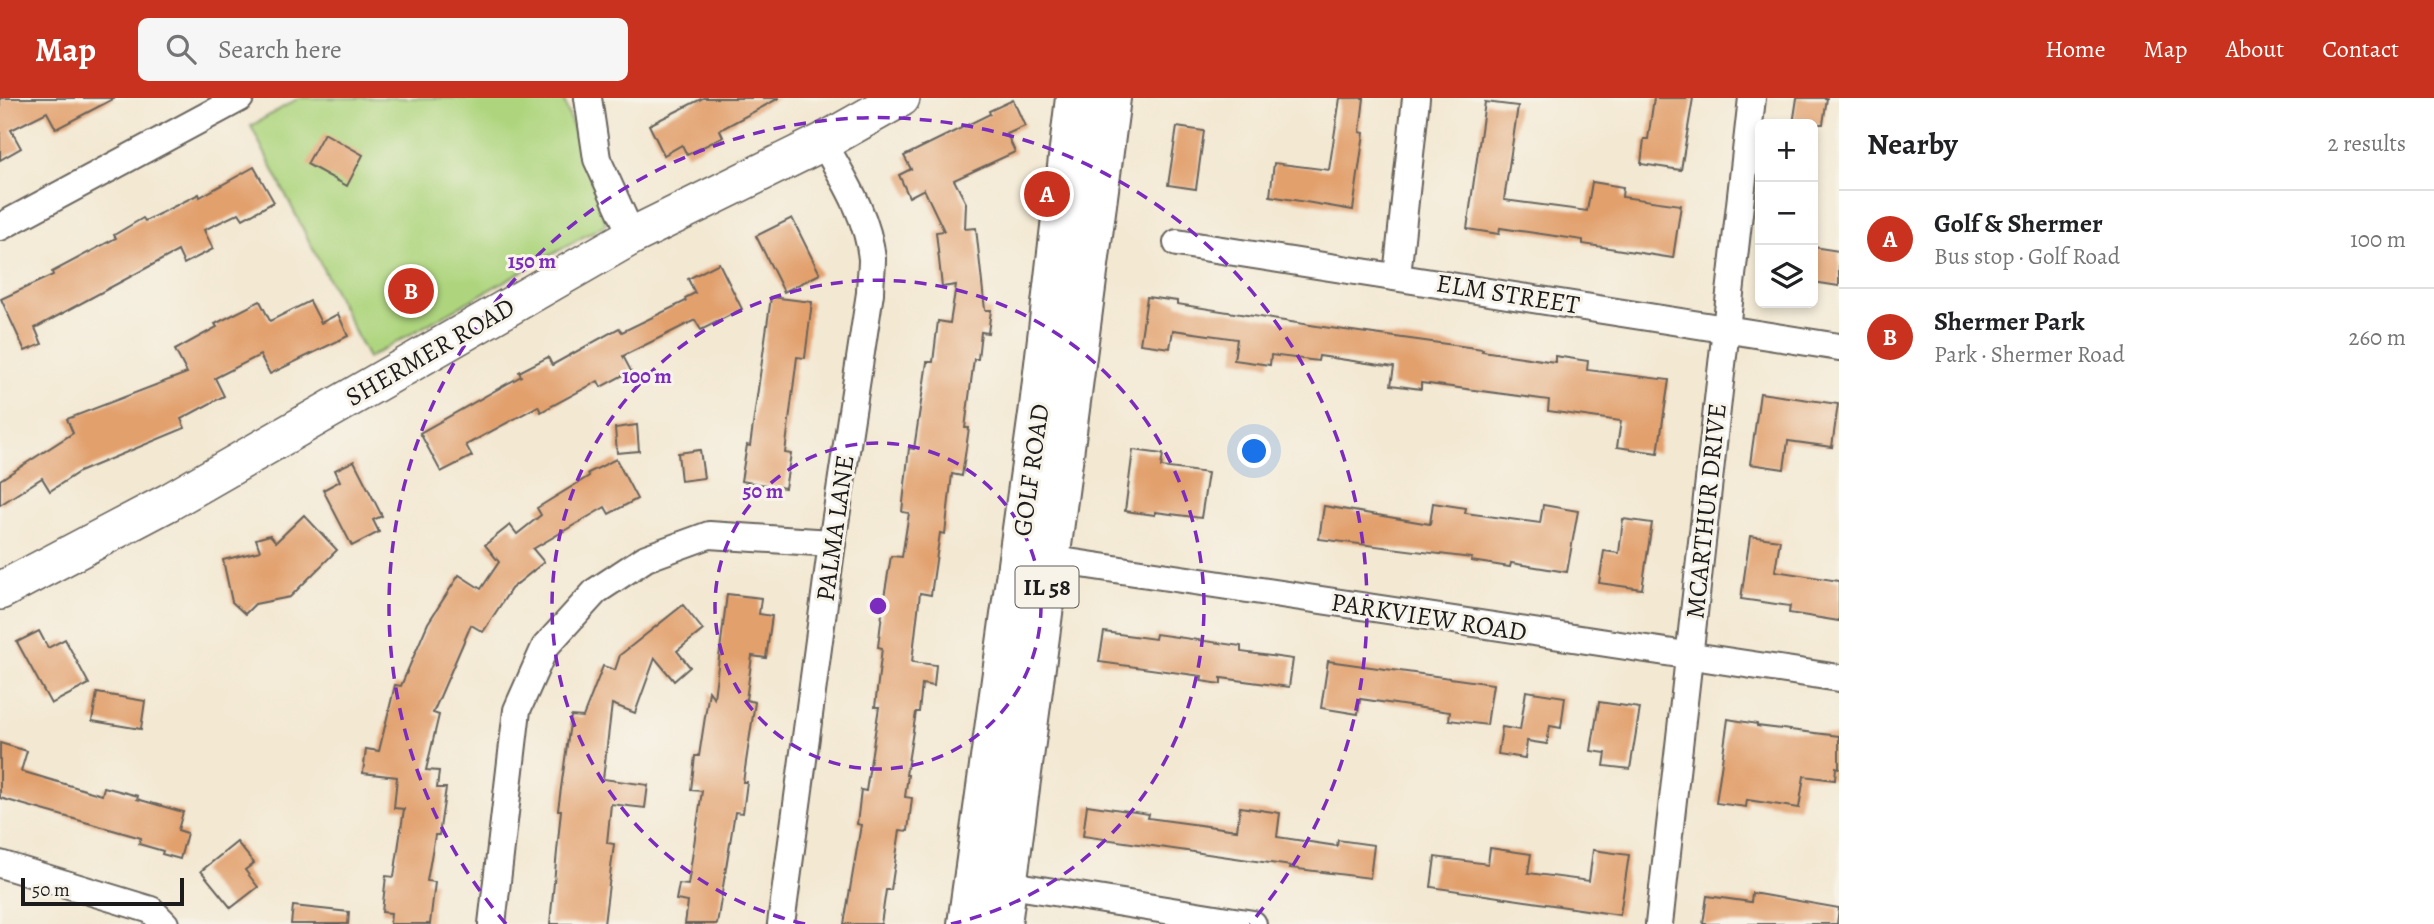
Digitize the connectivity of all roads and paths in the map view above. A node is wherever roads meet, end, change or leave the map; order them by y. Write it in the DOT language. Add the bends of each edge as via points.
graph roads {
  1 [pos="240,98"];
  2 [pos="588,98"];
  3 [pos="901,98"];
  4 [pos="1075,98"];
  5 [pos="1111,98"];
  6 [pos="1416,98"];
  7 [pos="1752,98"];
  8 [pos="822,142"];
  9 [pos="0,227"];
  10 [pos="632,236"];
  11 [pos="1177,243"];
  12 [pos="1397,276"];
  13 [pos="1726,330"];
  14 [pos="1839,347"];
  15 [pos="832,543"];
  16 [pos="1035,557"];
  17 [pos="0,591"];
  18 [pos="1690,656"];
  19 [pos="1839,678"];
  20 [pos="0,864"];
  21 [pos="990,882"];
  22 [pos="165,924"];
  23 [pos="492,924"];
  24 [pos="781,924"];
  25 [pos="967,924"];
  26 [pos="1002,924"];
  27 [pos="1253,924"];
  28 [pos="1659,924"];
  1 -- 9 [label="street"];
  2 -- 10 [label="street" via="597,159"];
  3 -- 8 [label="main road, SHERMER ROAD"];
  4 -- 16 [label="main road, GOLF ROAD / IL 58" via="1057,261"];
  5 -- 16 [label="main road, GOLF ROAD / IL 58"];
  6 -- 12 [label="street"];
  7 -- 13 [label="street, MCARTHUR DRIVE"];
  8 -- 10 [label="main road, SHERMER ROAD"];
  8 -- 15 [label="street, PALMA LANE" via="866,228 872,260"];
  10 -- 17 [label="main road, SHERMER ROAD" via="180,495"];
  11 -- 12 [label="street, ELM STREET"];
  12 -- 13 [label="street, ELM STREET"];
  13 -- 14 [label="street, ELM STREET"];
  13 -- 18 [label="street, MCARTHUR DRIVE"];
  15 -- 23 [label="street" via="709,535 646,558 596,591 545,648 517,710"];
  15 -- 24 [label="street, PALMA LANE"];
  16 -- 18 [label="street, PARKVIEW ROAD"];
  16 -- 21 [label="main road, GOLF ROAD / IL 58"];
  18 -- 19 [label="street, PARKVIEW ROAD"];
  18 -- 28 [label="street, MCARTHUR DRIVE"];
  20 -- 22 [label="street" via="151,910"];
  21 -- 25 [label="main road, GOLF ROAD / IL 58"];
  21 -- 26 [label="main road, GOLF ROAD / IL 58"];
  21 -- 27 [label="street"];
}
